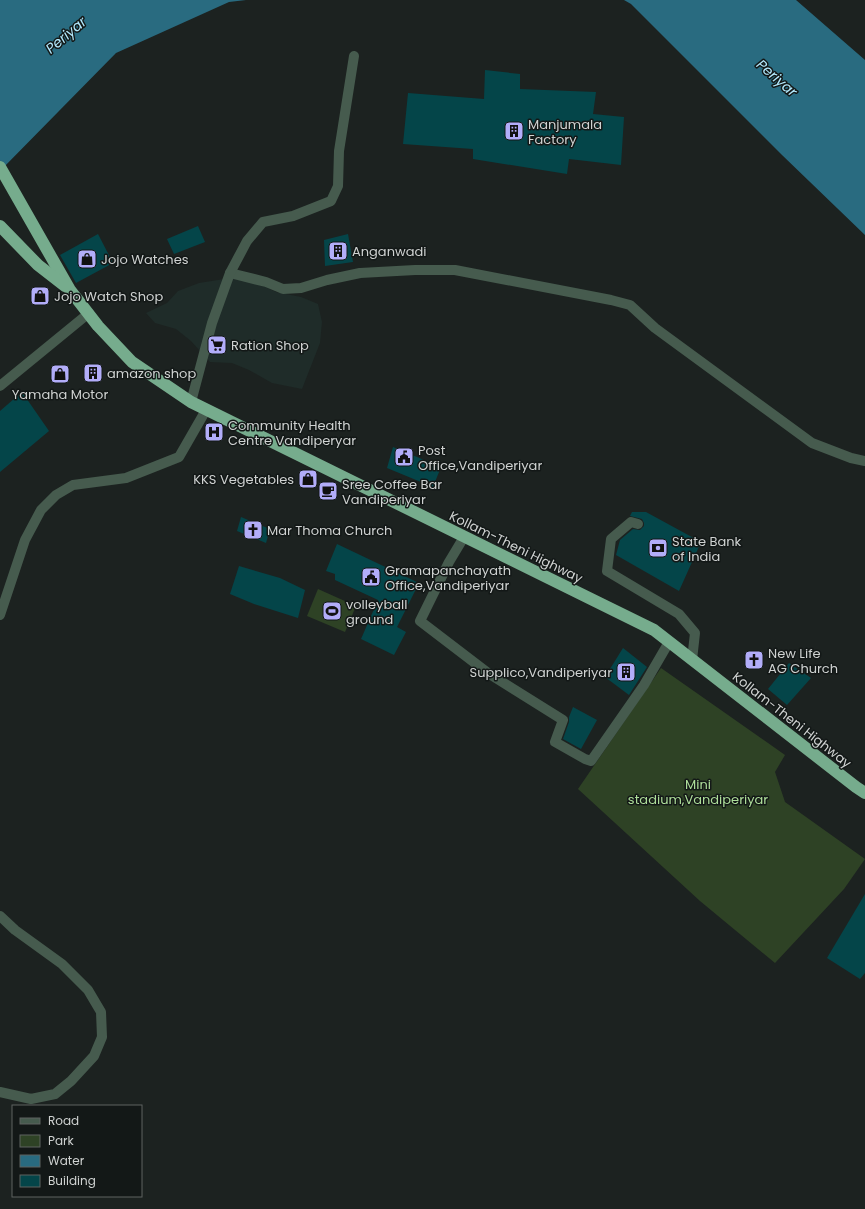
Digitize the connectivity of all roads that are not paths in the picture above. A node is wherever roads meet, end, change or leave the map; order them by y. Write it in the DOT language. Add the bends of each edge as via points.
graph roads {
  1 [pos="354,56"];
  2 [pos="0,167"];
  3 [pos="1,227"];
  4 [pos="230,273"];
  5 [pos="70,290"];
  6 [pos="89,313"];
  7 [pos="0,386"];
  8 [pos="191,402"];
  9 [pos="206,410"];
  10 [pos="865,461"];
  11 [pos="638,524"];
  12 [pos="464,536"];
  13 [pos="0,616"];
  14 [pos="669,642"];
  15 [pos="692,660"];
  16 [pos="865,792"];
  17 [pos="0,916"];
  18 [pos="0,1092"];
  1 -- 4 [label="street" via="340,151 338,186 331,201 293,216 263,222 247,241"];
  2 -- 5 [label="highway"];
  3 -- 5 [label="highway" via="38,264"];
  4 -- 8 [label="street" via="212,323"];
  4 -- 10 [label="street" via="283,289 301,288 360,273 455,270 630,305 654,328 812,443"];
  5 -- 6 [label="highway, Kollam-Theni Highway"];
  6 -- 7 [label="street"];
  6 -- 8 [label="highway, Kollam-Theni Highway" via="132,362"];
  8 -- 9 [label="highway, Kollam-Theni Highway"];
  9 -- 12 [label="highway, Kollam-Theni Highway" via="377,497"];
  9 -- 13 [label="street" via="178,456 126,478 73,485 56,495 41,510 25,540"];
  11 -- 15 [label="street" via="631,522 611,539 606,571 679,614 695,633"];
  12 -- 14 [label="highway, Kollam-Theni Highway" via="654,630"];
  12 -- 14 [label="street" via="420,621 488,673 563,720 554,742 585,759 591,761 644,685"];
  14 -- 15 [label="highway, Kollam-Theni Highway"];
  15 -- 16 [label="highway, Kollam-Theni Highway" via="856,788"];
  17 -- 18 [label="street" via="62,964 88,990 101,1012 102,1036 94,1056 55,1094 32,1099"];
}
